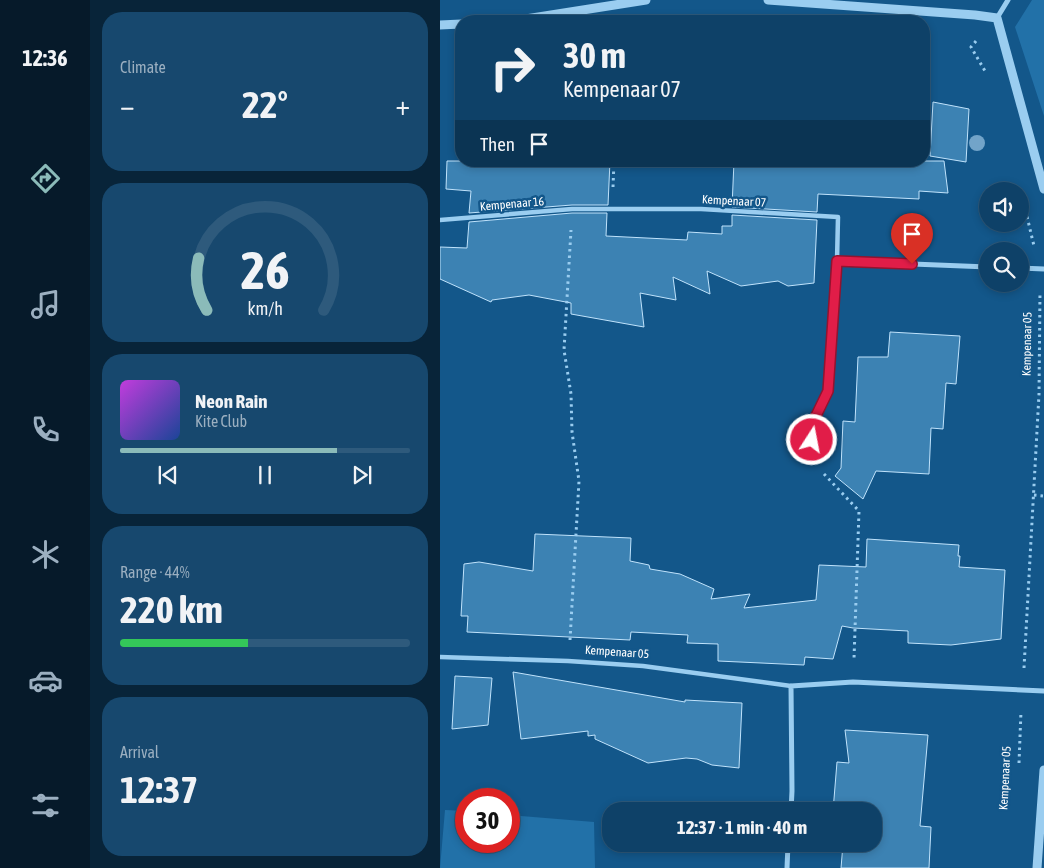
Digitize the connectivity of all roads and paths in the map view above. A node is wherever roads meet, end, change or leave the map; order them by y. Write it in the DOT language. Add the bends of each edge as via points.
graph roads {
  1 [pos="646,0"];
  2 [pos="768,0"];
  3 [pos="1008,0"];
  4 [pos="551,15"];
  5 [pos="997,18"];
  6 [pos="455,24"];
  7 [pos="440,25"];
  8 [pos="988,77"];
  9 [pos="1042,171"];
  10 [pos="1044,189"];
  11 [pos="572,209"];
  12 [pos="586,210"];
  13 [pos="440,220"];
  14 [pos="1029,222"];
  15 [pos="837,261"];
  16 [pos="979,267"];
  17 [pos="1029,268"];
  18 [pos="1042,269"];
  19 [pos="810,459"];
  20 [pos="1034,495"];
  21 [pos="1044,496"];
  22 [pos="440,657"];
  23 [pos="568,661"];
  24 [pos="853,682"];
  25 [pos="791,686"];
  26 [pos="1022,690"];
  27 [pos="1044,691"];
  28 [pos="1018,769"];
  29 [pos="1044,770"];
  30 [pos="791,802"];
  31 [pos="788,852"];
  32 [pos="787,868"];
  33 [pos="1037,868"];
  1 -- 4 [label="street"];
  2 -- 5 [label="street"];
  3 -- 5 [label="street"];
  5 -- 8 [label="path" via="971,47"];
  5 -- 9 [label="street"];
  6 -- 7 [label="street"];
  9 -- 10 [label="street"];
  11 -- 12 [label="street, Kempenaar 16"];
  11 -- 13 [label="street, Kempenaar 16"];
  11 -- 23 [label="path" via="564,350 579,482"];
  12 -- 15 [label="street, Kempenaar 07" via="702,209 838,217"];
  14 -- 18 [label="path, Kempenaar 05"];
  15 -- 16 [label="street"];
  15 -- 19 [label="street, Kempenaar 07" via="828,391 814,420"];
  17 -- 18 [label="street"];
  18 -- 20 [label="path, Kempenaar 05"];
  19 -- 24 [label="path" via="859,511"];
  20 -- 21 [label="path"];
  20 -- 26 [label="path, Kempenaar 05"];
  22 -- 23 [label="street, Kempenaar 05"];
  23 -- 25 [label="street, Kempenaar 05" via="643,666"];
  24 -- 25 [label="street, Kempenaar 05"];
  24 -- 26 [label="street, Kempenaar 05"];
  25 -- 30 [label="street"];
  26 -- 27 [label="street, Kempenaar 05"];
  26 -- 28 [label="path, Kempenaar 05"];
  29 -- 33 [label="street"];
  31 -- 32 [label="street"];
}
